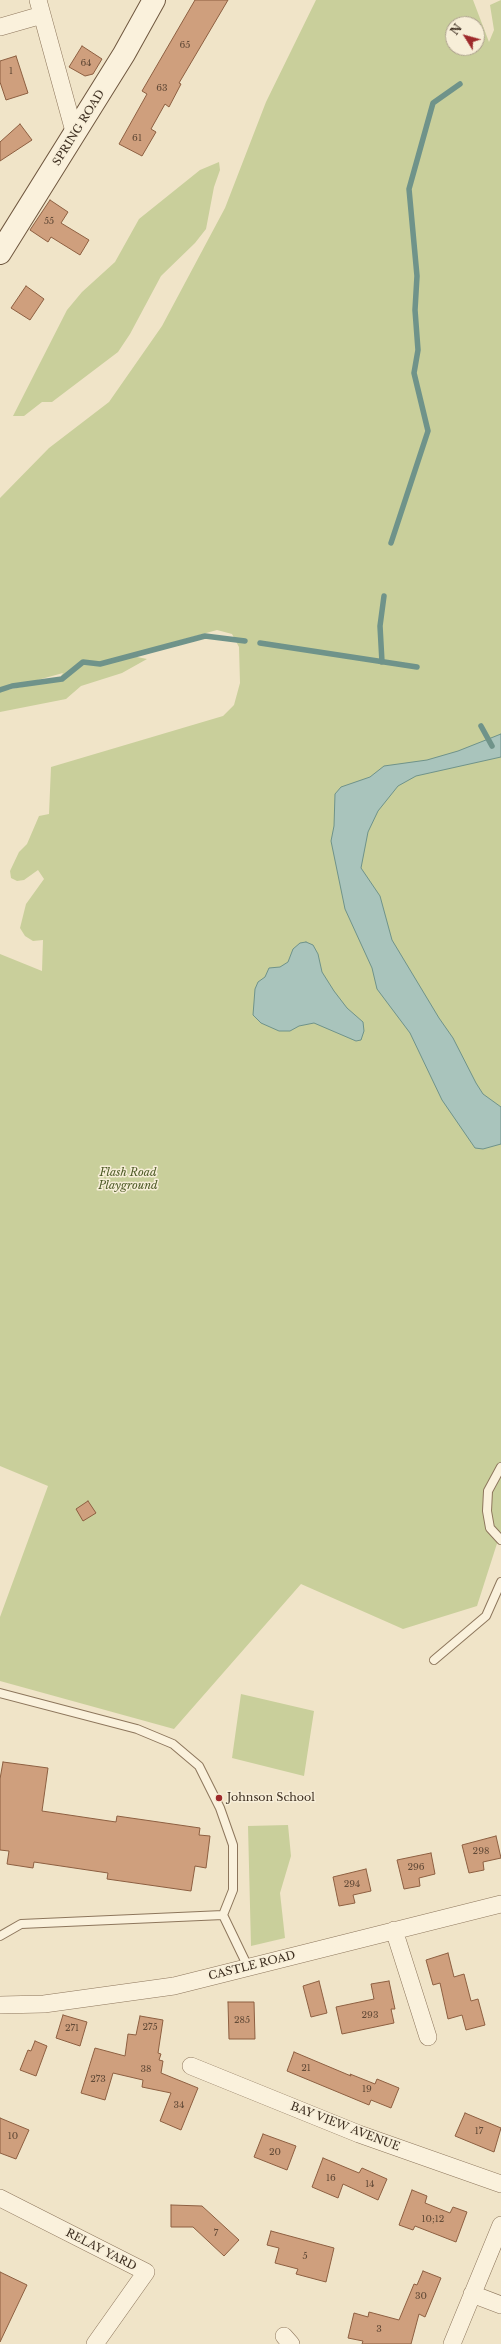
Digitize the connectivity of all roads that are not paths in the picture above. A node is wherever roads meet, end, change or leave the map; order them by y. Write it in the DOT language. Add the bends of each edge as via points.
graph roads {
  1 [pos="154,0"];
  2 [pos="40,7"];
  3 [pos="0,27"];
  4 [pos="75,135"];
  5 [pos="0,253"];
  6 [pos="501,1467"];
  7 [pos="501,1540"];
  8 [pos="501,1582"];
  9 [pos="434,1660"];
  10 [pos="0,1693"];
  11 [pos="501,1904"];
  12 [pos="223,1916"];
  13 [pos="394,1930"];
  14 [pos="0,1936"];
  15 [pos="248,1967"];
  16 [pos="0,2005"];
  17 [pos="428,2038"];
  18 [pos="191,2066"];
  19 [pos="501,2184"];
  20 [pos="0,2198"];
  21 [pos="501,2225"];
  22 [pos="472,2294"];
  23 [pos="501,2305"];
  24 [pos="95,2344"];
  25 [pos="452,2344"];
  1 -- 4 [label="main road, SPRING ROAD"];
  2 -- 3 [label="street"];
  2 -- 4 [label="street"];
  4 -- 5 [label="main road, SPRING ROAD"];
  6 -- 7 [label="lane" via="488,1491 487,1511 490,1528"];
  8 -- 9 [label="lane" via="486,1616"];
  10 -- 12 [label="lane" via="137,1730 173,1744 200,1766 220,1808 233,1845 233,1890"];
  11 -- 13 [label="street, CASTLE ROAD"];
  12 -- 14 [label="lane" via="20,1924"];
  12 -- 15 [label="lane"];
  13 -- 15 [label="street, CASTLE ROAD"];
  13 -- 17 [label="street"];
  15 -- 16 [label="street, CASTLE ROAD" via="174,1986 44,2004"];
  18 -- 19 [label="street, BAY VIEW AVENUE" via="359,2134"];
  20 -- 24 [label="street, RELAY YARD" via="146,2272"];
  21 -- 22 [label="street"];
  22 -- 23 [label="street"];
  22 -- 25 [label="street"];
}
